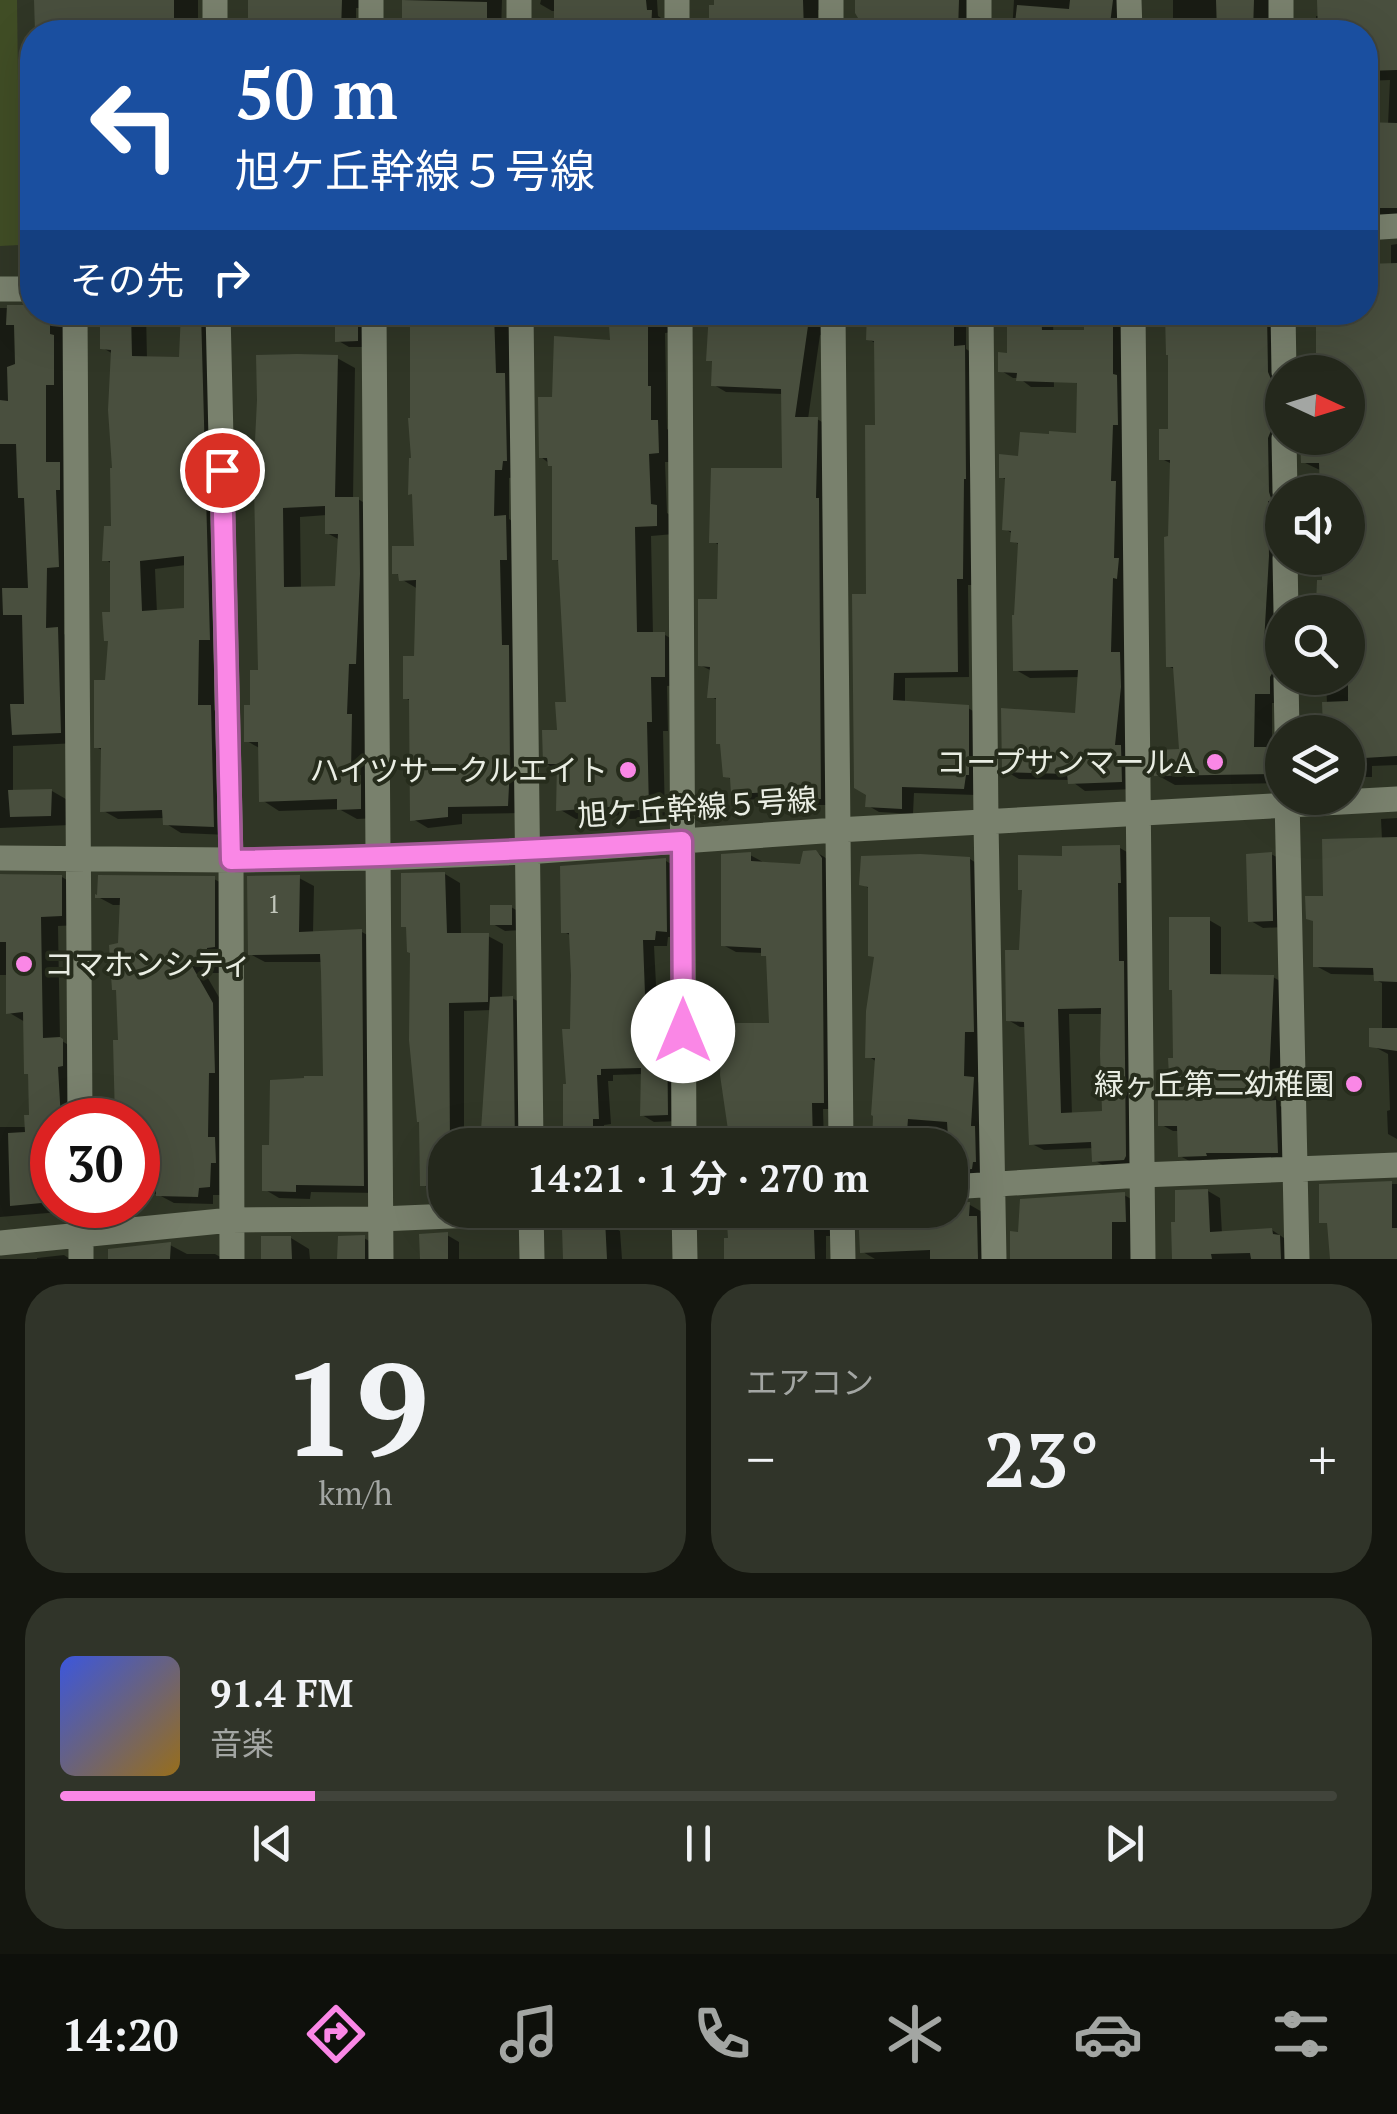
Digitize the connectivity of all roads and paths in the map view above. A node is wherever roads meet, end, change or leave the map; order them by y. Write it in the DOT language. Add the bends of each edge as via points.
graph roads {
  1 [pos="74,325"];
  2 [pos="218,325"];
  3 [pos="374,325"];
  4 [pos="521,325"];
  5 [pos="680,325"];
  6 [pos="833,325"];
  7 [pos="981,325"];
  8 [pos="1133,325"];
  9 [pos="1283,325"];
  10 [pos="1284,355"];
  11 [pos="1397,800"];
  12 [pos="1365,801"];
  13 [pos="1265,804"];
  14 [pos="1140,813"];
  15 [pos="1287,815"];
  16 [pos="986,822"];
  17 [pos="837,830"];
  18 [pos="682,841"];
  19 [pos="526,852"];
  20 [pos="0,858"];
  21 [pos="79,858"];
  22 [pos="377,858"];
  23 [pos="231,860"];
  24 [pos="80,1098"];
  25 [pos="530,1128"];
  26 [pos="684,1128"];
  27 [pos="841,1128"];
  28 [pos="1397,1165"];
  29 [pos="1295,1170"];
  30 [pos="1142,1175"];
  31 [pos="993,1183"];
  32 [pos="968,1185"];
  33 [pos="428,1217"];
  34 [pos="231,1220"];
  35 [pos="380,1220"];
  36 [pos="532,1228"];
  37 [pos="685,1228"];
  38 [pos="842,1228"];
  39 [pos="0,1243"];
  40 [pos="81,1246"];
  41 [pos="232,1259"];
  42 [pos="381,1259"];
  43 [pos="532,1259"];
  44 [pos="686,1259"];
  45 [pos="843,1259"];
  46 [pos="994,1259"];
  47 [pos="1143,1259"];
  48 [pos="1297,1259"];
  1 -- 21 [label="street"];
  2 -- 23 [label="street"];
  3 -- 22 [label="street"];
  4 -- 19 [label="street"];
  5 -- 18 [label="street"];
  6 -- 17 [label="street"];
  7 -- 16 [label="street"];
  8 -- 14 [label="street"];
  9 -- 10 [label="street"];
  11 -- 12 [label="street, 旭ケ丘幹線５号線"];
  13 -- 14 [label="street, 旭ケ丘幹線５号線"];
  14 -- 16 [label="street, 旭ケ丘幹線５号線"];
  14 -- 30 [label="street"];
  15 -- 29 [label="street"];
  16 -- 17 [label="street, 旭ケ丘幹線５号線"];
  16 -- 31 [label="street"];
  17 -- 18 [label="street, 旭ケ丘幹線５号線"];
  17 -- 27 [label="street"];
  18 -- 19 [label="street, 旭ケ丘幹線５号線"];
  18 -- 26 [label="street"];
  19 -- 22 [label="street, 旭ケ丘幹線５号線"];
  19 -- 25 [label="street"];
  20 -- 21 [label="street, 旭ケ丘幹線５号線"];
  21 -- 23 [label="street, 旭ケ丘幹線５号線"];
  21 -- 24 [label="street"];
  22 -- 23 [label="street, 旭ケ丘幹線５号線"];
  22 -- 35 [label="street"];
  23 -- 34 [label="street"];
  28 -- 29 [label="street"];
  29 -- 30 [label="street"];
  29 -- 48 [label="street"];
  30 -- 31 [label="street"];
  30 -- 47 [label="street"];
  31 -- 32 [label="street"];
  31 -- 46 [label="street"];
  33 -- 35 [label="street"];
  34 -- 35 [label="street"];
  34 -- 40 [label="street"];
  34 -- 41 [label="street"];
  35 -- 42 [label="street"];
  36 -- 43 [label="street"];
  37 -- 44 [label="street"];
  38 -- 45 [label="street"];
  39 -- 40 [label="street"];
}
